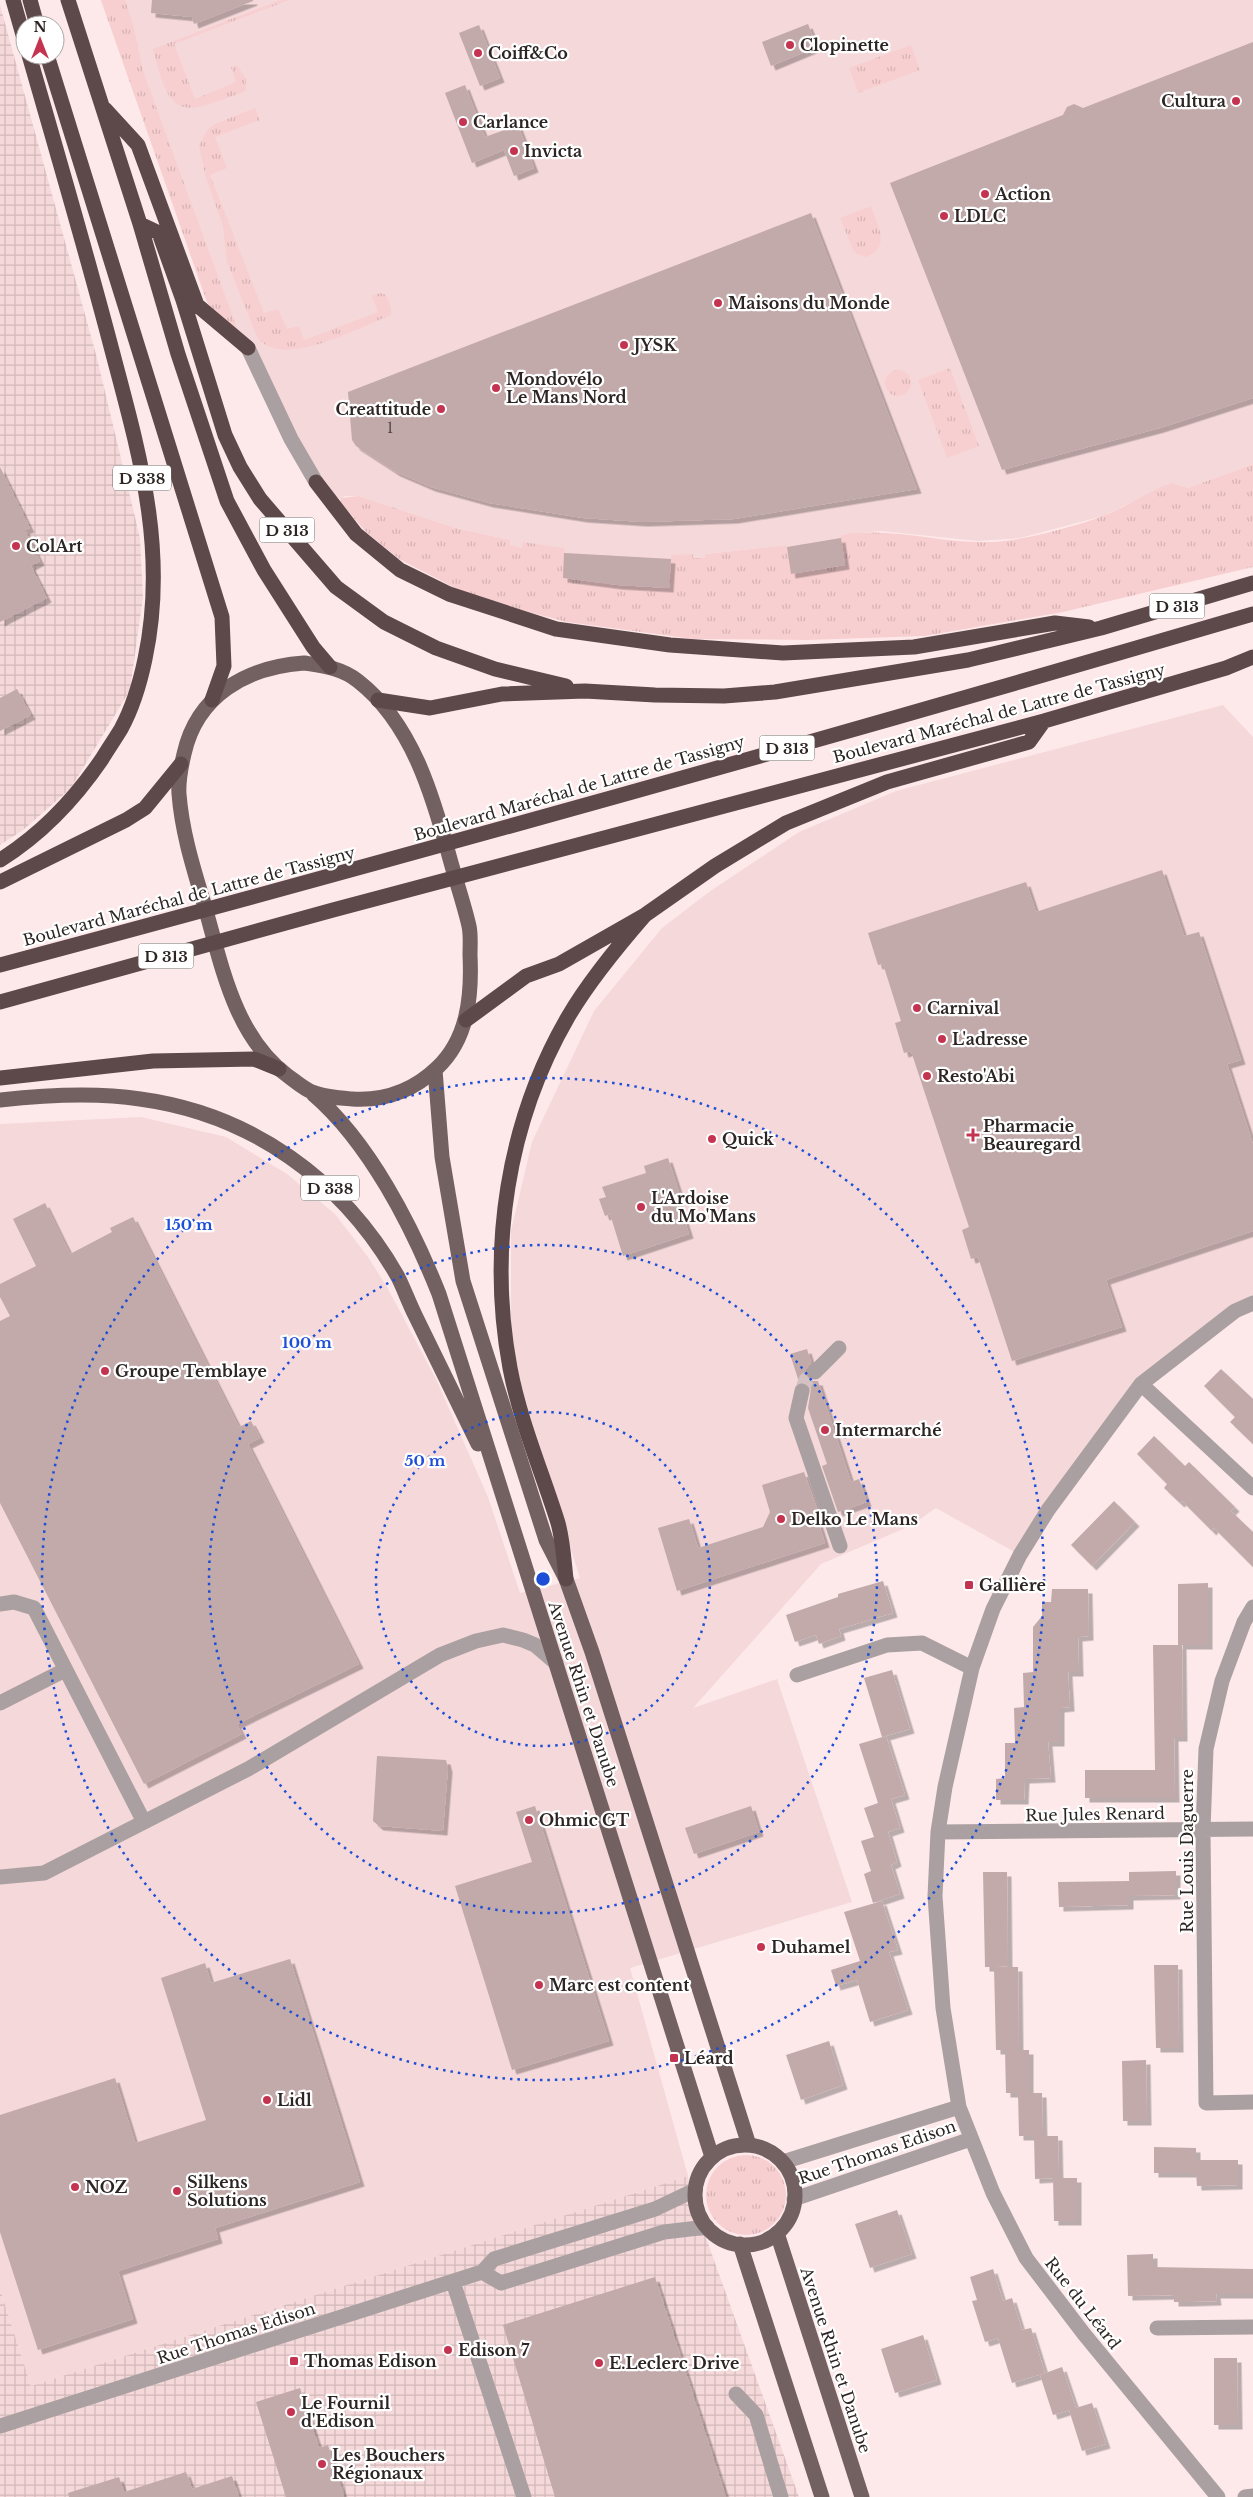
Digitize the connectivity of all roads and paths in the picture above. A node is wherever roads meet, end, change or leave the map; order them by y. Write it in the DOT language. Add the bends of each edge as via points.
graph roads {
  1 [pos="13,0"];
  2 [pos="30,0"];
  3 [pos="68,0"];
  4 [pos="17,15"];
  5 [pos="34,15"];
  6 [pos="32,65"];
  7 [pos="49,65"];
  8 [pos="102,106"];
  9 [pos="140,224"];
  10 [pos="248,348"];
  11 [pos="316,482"];
  12 [pos="1253,583"];
  13 [pos="1253,614"];
  14 [pos="1101,628"];
  15 [pos="1253,657"];
  16 [pos="330,667"];
  17 [pos="585,691"];
  18 [pos="212,700"];
  19 [pos="378,700"];
  20 [pos="1044,721"];
  21 [pos="182,764"];
  22 [pos="0,860"];
  23 [pos="0,882"];
  24 [pos="645,914"];
  25 [pos="0,965"];
  26 [pos="0,1002"];
  27 [pos="466,1020"];
  28 [pos="278,1069"];
  29 [pos="435,1070"];
  30 [pos="0,1078"];
  31 [pos="311,1092"];
  32 [pos="0,1100"];
  33 [pos="1253,1303"];
  34 [pos="840,1348"];
  35 [pos="815,1372"];
  36 [pos="1141,1384"];
  37 [pos="802,1391"];
  38 [pos="1253,1488"];
  39 [pos="502,1496"];
  40 [pos="840,1546"];
  41 [pos="566,1579"];
  42 [pos="0,1604"];
  43 [pos="1253,1607"];
  44 [pos="556,1663"];
  45 [pos="972,1668"];
  46 [pos="65,1670"];
  47 [pos="797,1675"];
  48 [pos="0,1703"];
  49 [pos="144,1822"];
  50 [pos="1253,1829"];
  51 [pos="1203,1830"];
  52 [pos="938,1832"];
  53 [pos="0,1877"];
  54 [pos="1253,2102"];
  55 [pos="959,2107"];
  56 [pos="971,2138"];
  57 [pos="749,2145"];
  58 [pos="712,2157"];
  59 [pos="783,2162"];
  60 [pos="695,2190"];
  61 [pos="794,2199"];
  62 [pos="707,2227"];
  63 [pos="777,2233"];
  64 [pos="740,2244"];
  65 [pos="482,2272"];
  66 [pos="453,2282"];
  67 [pos="1253,2327"];
  68 [pos="1157,2328"];
  69 [pos="736,2394"];
  70 [pos="0,2426"];
  71 [pos="1253,2496"];
  72 [pos="524,2497"];
  73 [pos="781,2497"];
  74 [pos="822,2497"];
  75 [pos="862,2497"];
  76 [pos="1218,2497"];
  77 [pos="1244,2497"];
  1 -- 4 [label="highway"];
  2 -- 5 [label="highway"];
  3 -- 8 [label="highway"];
  6 -- 22 [label="highway, D 338" via="130,420 151,518 155,596 139,685 121,729 68,804 28,842"];
  7 -- 18 [label="highway, D 338" via="222,617 224,666"];
  8 -- 9 [label="highway"];
  8 -- 10 [label="highway, D 313" via="138,145 197,305"];
  9 -- 16 [label="highway" via="178,354 227,501 287,608"];
  9 -- 17 [label="highway, D 313" via="159,233 225,435 240,468 260,499 336,587 384,622 443,651 495,669"];
  10 -- 11 [label="street, D 313" via="286,430"];
  11 -- 14 [label="highway, D 313" via="356,534 400,570 449,594 556,629 670,645 783,653 914,647 1054,623"];
  12 -- 14 [label="highway, D 313"];
  13 -- 25 [label="highway, Boulevard Maréchal de Lattre de Tassigny / D 313" via="999,689 329,877"];
  14 -- 17 [label="highway, D 313" via="968,660 775,692 714,696"];
  15 -- 20 [label="highway, Boulevard Maréchal de Lattre de Tassigny / D 313" via="1226,668"];
  16 -- 18 [label="main road" via="304,663 263,669 243,677"];
  16 -- 19 [label="main road" via="357,680"];
  17 -- 19 [label="highway, D 313" via="502,694 430,708"];
  18 -- 21 [label="main road" via="193,727"];
  19 -- 27 [label="main road" via="395,721 432,795 470,929 471,992"];
  20 -- 24 [label="highway" via="1029,742 887,782 786,823"];
  20 -- 26 [label="highway, Boulevard Maréchal de Lattre de Tassigny / D 313"];
  21 -- 23 [label="highway" via="145,808"];
  21 -- 28 [label="main road" via="178,791 182,819 229,992 248,1031"];
  24 -- 27 [label="highway" via="559,964 526,976"];
  24 -- 41 [label="highway" via="574,1008 546,1059 523,1122 502,1217 501,1287 510,1368 558,1526"];
  27 -- 29 [label="main road" via="458,1040"];
  28 -- 30 [label="highway" via="254,1059 153,1061"];
  28 -- 31 [label="main road"];
  29 -- 31 [label="main road" via="403,1092 378,1098 339,1098"];
  29 -- 41 [label="main road, Avenue Rhin et Danube" via="442,1157 463,1281 546,1540"];
  31 -- 39 [label="main road" via="331,1110 379,1176 418,1243 439,1294"];
  32 -- 39 [label="main road, D 338" via="87,1095 139,1099 187,1109 232,1124 308,1170 349,1208 398,1278"];
  33 -- 36 [label="street, Rue du Léard" via="1235,1311"];
  34 -- 35 [label="street"];
  36 -- 38 [label="street"];
  36 -- 45 [label="street, Rue du Léard" via="1048,1510 1020,1555 993,1609"];
  37 -- 40 [label="street" via="796,1418"];
  39 -- 44 [label="main road, Avenue Rhin et Danube"];
  41 -- 57 [label="main road, Avenue Rhin et Danube"];
  42 -- 46 [label="street" via="14,1602 34,1608"];
  43 -- 51 [label="street, Rue Louis Daguerre" via="1244,1622 1222,1681 1206,1749"];
  44 -- 49 [label="street" via="535,1645 503,1635 476,1641 440,1656 248,1769"];
  44 -- 58 [label="main road, Avenue Rhin et Danube"];
  45 -- 47 [label="street" via="922,1643 887,1645"];
  45 -- 52 [label="street, Rue du Léard" via="953,1744"];
  46 -- 48 [label="street"];
  46 -- 49 [label="street"];
  49 -- 53 [label="street" via="44,1873"];
  50 -- 51 [label="street, Rue Jules Renard"];
  51 -- 52 [label="street, Rue Jules Renard"];
  51 -- 54 [label="street, Rue Louis Daguerre" via="1206,2102"];
  52 -- 55 [label="street, Rue du Léard" via="935,1896 938,1970"];
  55 -- 56 [label="street, Rue du Léard"];
  55 -- 59 [label="street, Rue Thomas Edison"];
  56 -- 61 [label="street, Rue Thomas Edison"];
  56 -- 76 [label="street, Rue du Léard" via="993,2193 1026,2258"];
  57 -- 58 [label="main road" via="723,2149"];
  57 -- 59 [label="main road" via="768,2151"];
  58 -- 60 [label="main road" via="704,2166"];
  59 -- 61 [label="main road" via="794,2186"];
  60 -- 62 [label="main road" via="695,2204"];
  60 -- 65 [label="street, Rue Thomas Edison" via="655,2209 494,2260"];
  61 -- 63 [label="main road" via="786,2223"];
  62 -- 64 [label="main road" via="716,2235"];
  62 -- 65 [label="street" via="664,2232 501,2283"];
  63 -- 64 [label="main road" via="766,2240"];
  63 -- 75 [label="main road, Avenue Rhin et Danube"];
  64 -- 74 [label="main road"];
  65 -- 66 [label="street, Rue Thomas Edison"];
  66 -- 70 [label="street, Rue Thomas Edison"];
  66 -- 72 [label="street"];
  67 -- 68 [label="street"];
  69 -- 73 [label="street" via="756,2414"];
  71 -- 77 [label="street"];
}
